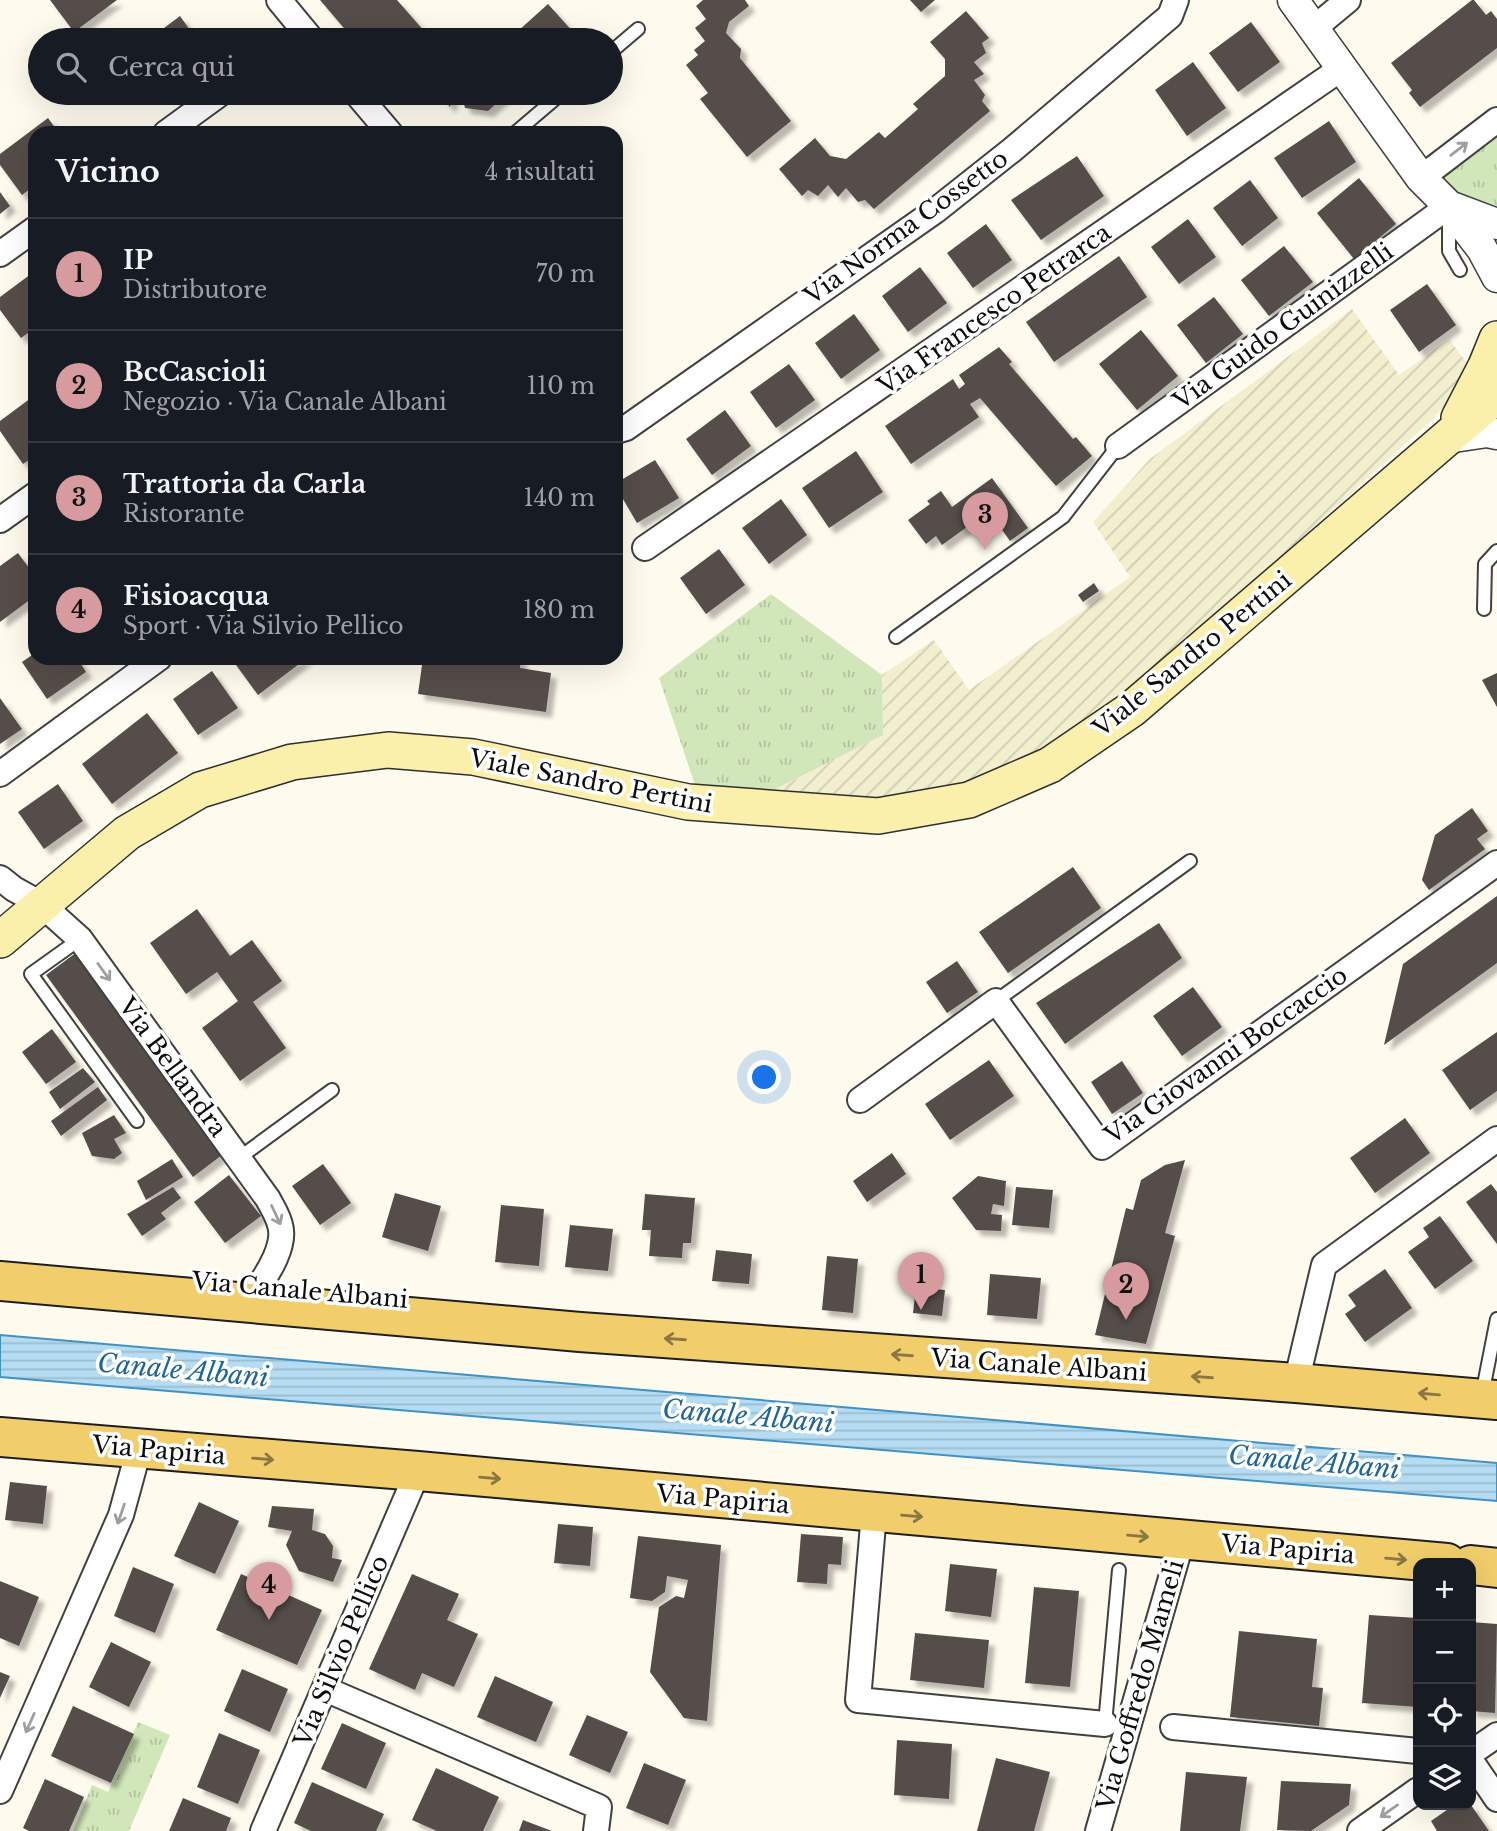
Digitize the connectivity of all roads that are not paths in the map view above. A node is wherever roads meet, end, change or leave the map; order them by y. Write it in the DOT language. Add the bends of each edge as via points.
graph roads {
  1 [pos="279,0"];
  2 [pos="1176,0"];
  3 [pos="1293,0"];
  4 [pos="1348,0"];
  5 [pos="302,28"];
  6 [pos="638,29"];
  7 [pos="1313,29"];
  8 [pos="623,42"];
  9 [pos="1342,68"];
  10 [pos="204,105"];
  11 [pos="366,105"];
  12 [pos="548,105"];
  13 [pos="1497,120"];
  14 [pos="176,126"];
  15 [pos="384,126"];
  16 [pos="523,126"];
  17 [pos="1421,178"];
  18 [pos="1449,206"];
  19 [pos="1497,224"];
  20 [pos="28,234"];
  21 [pos="0,254"];
  22 [pos="1460,270"];
  23 [pos="1497,277"];
  24 [pos="1497,339"];
  25 [pos="1497,396"];
  26 [pos="623,429"];
  27 [pos="1497,434"];
  28 [pos="1447,438"];
  29 [pos="1118,446"];
  30 [pos="28,500"];
  31 [pos="0,520"];
  32 [pos="645,548"];
  33 [pos="1497,551"];
  34 [pos="1484,609"];
  35 [pos="897,637"];
  36 [pos="149,665"];
  37 [pos="0,774"];
  38 [pos="1190,861"];
  39 [pos="1497,863"];
  40 [pos="0,878"];
  41 [pos="41,904"];
  42 [pos="80,939"];
  43 [pos="0,940"];
  44 [pos="996,1001"];
  45 [pos="332,1090"];
  46 [pos="860,1100"];
  47 [pos="137,1121"];
  48 [pos="1497,1139"];
  49 [pos="239,1158"];
  50 [pos="10,1282"];
  51 [pos="258,1287"];
  52 [pos="1497,1320"];
  53 [pos="580,1332"];
  54 [pos="1296,1383"];
  55 [pos="1489,1399"];
  56 [pos="0,1437"];
  57 [pos="139,1448"];
  58 [pos="418,1471"];
  59 [pos="874,1513"];
  60 [pos="1182,1540"];
  61 [pos="1413,1560"];
  62 [pos="1476,1566"];
  63 [pos="1497,1568"];
  64 [pos="1119,1570"];
  65 [pos="325,1689"];
  66 [pos="1105,1724"];
  67 [pos="1173,1727"];
  68 [pos="1497,1735"];
  69 [pos="1476,1750"];
  70 [pos="1413,1751"];
  71 [pos="1476,1768"];
  72 [pos="0,1791"];
  73 [pos="1413,1794"];
  74 [pos="1497,1799"];
  75 [pos="597,1819"];
  76 [pos="263,1831"];
  77 [pos="1098,1831"];
  78 [pos="1360,1831"];
  1 -- 5 [label="street"];
  2 -- 26 [label="street, Via Norma Cossetto" via="1170,16 935,211"];
  3 -- 7 [label="street"];
  4 -- 7 [label="street"];
  6 -- 8 [label="lane"];
  7 -- 9 [label="street"];
  9 -- 17 [label="street"];
  9 -- 32 [label="street, Via Francesco Petrarca"];
  10 -- 14 [label="street"];
  11 -- 15 [label="street"];
  12 -- 16 [label="lane"];
  17 -- 13 [label="street, one-way"];
  17 -- 18 [label="street"];
  18 -- 19 [label="street"];
  18 -- 22 [label="lane" via="1450,251"];
  18 -- 23 [label="street"];
  18 -- 29 [label="street, Via Guido Guinizzelli"];
  20 -- 21 [label="street"];
  24 -- 28 [label="main road, Viale Sandro Pertini"];
  25 -- 28 [label="main road, Viale Sandro Pertini"];
  27 -- 28 [label="street"];
  28 -- 41 [label="main road, Viale Sandro Pertini" via="1132,709 1050,765 969,800 878,816 749,808 688,802 473,757 388,750 292,762 200,790 127,833"];
  29 -- 35 [label="lane" via="1063,517"];
  30 -- 31 [label="street"];
  33 -- 34 [label="lane" via="1485,564"];
  36 -- 37 [label="street"];
  38 -- 44 [label="lane"];
  39 -- 44 [label="street, Via Giovanni Boccaccio" via="1102,1147"];
  40 -- 41 [label="street, Via Bellandra"];
  41 -- 42 [label="street, Via Bellandra"];
  41 -- 43 [label="main road, Viale Sandro Pertini"];
  42 -- 47 [label="lane" via="31,974"];
  42 -- 49 [label="street, Via Bellandra, one-way"];
  44 -- 46 [label="street"];
  45 -- 49 [label="lane"];
  48 -- 54 [label="street" via="1324,1265"];
  49 -- 51 [label="street, Via Bellandra, one-way" via="281,1227 273,1262"];
  50 -- 51 [label="street, Via Canale Albani" via="58,1267"];
  50 -- 53 [label="main road, Via Canale Albani"];
  51 -- 53 [label="street, Via Canale Albani" via="543,1313"];
  52 -- 55 [label="lane"];
  54 -- 53 [label="main road, Via Canale Albani, one-way"];
  55 -- 54 [label="main road, Via Canale Albani, one-way"];
  56 -- 57 [label="main road, Via Papiria"];
  57 -- 58 [label="main road, Via Papiria, one-way"];
  57 -- 72 [label="street, one-way" via="121,1515"];
  58 -- 59 [label="main road, Via Papiria, one-way"];
  58 -- 65 [label="street, Via Silvio Pellico"];
  59 -- 60 [label="main road, Via Papiria, one-way"];
  59 -- 66 [label="street" via="858,1700"];
  60 -- 61 [label="main road, Via Papiria, one-way"];
  60 -- 77 [label="street, Via Goffredo Mameli"];
  62 -- 63 [label="main road"];
  64 -- 66 [label="lane"];
  65 -- 75 [label="street"];
  65 -- 76 [label="street, Via Silvio Pellico"];
  67 -- 70 [label="street"];
  68 -- 69 [label="street"];
  71 -- 74 [label="street"];
  73 -- 78 [label="street, one-way"];
}
